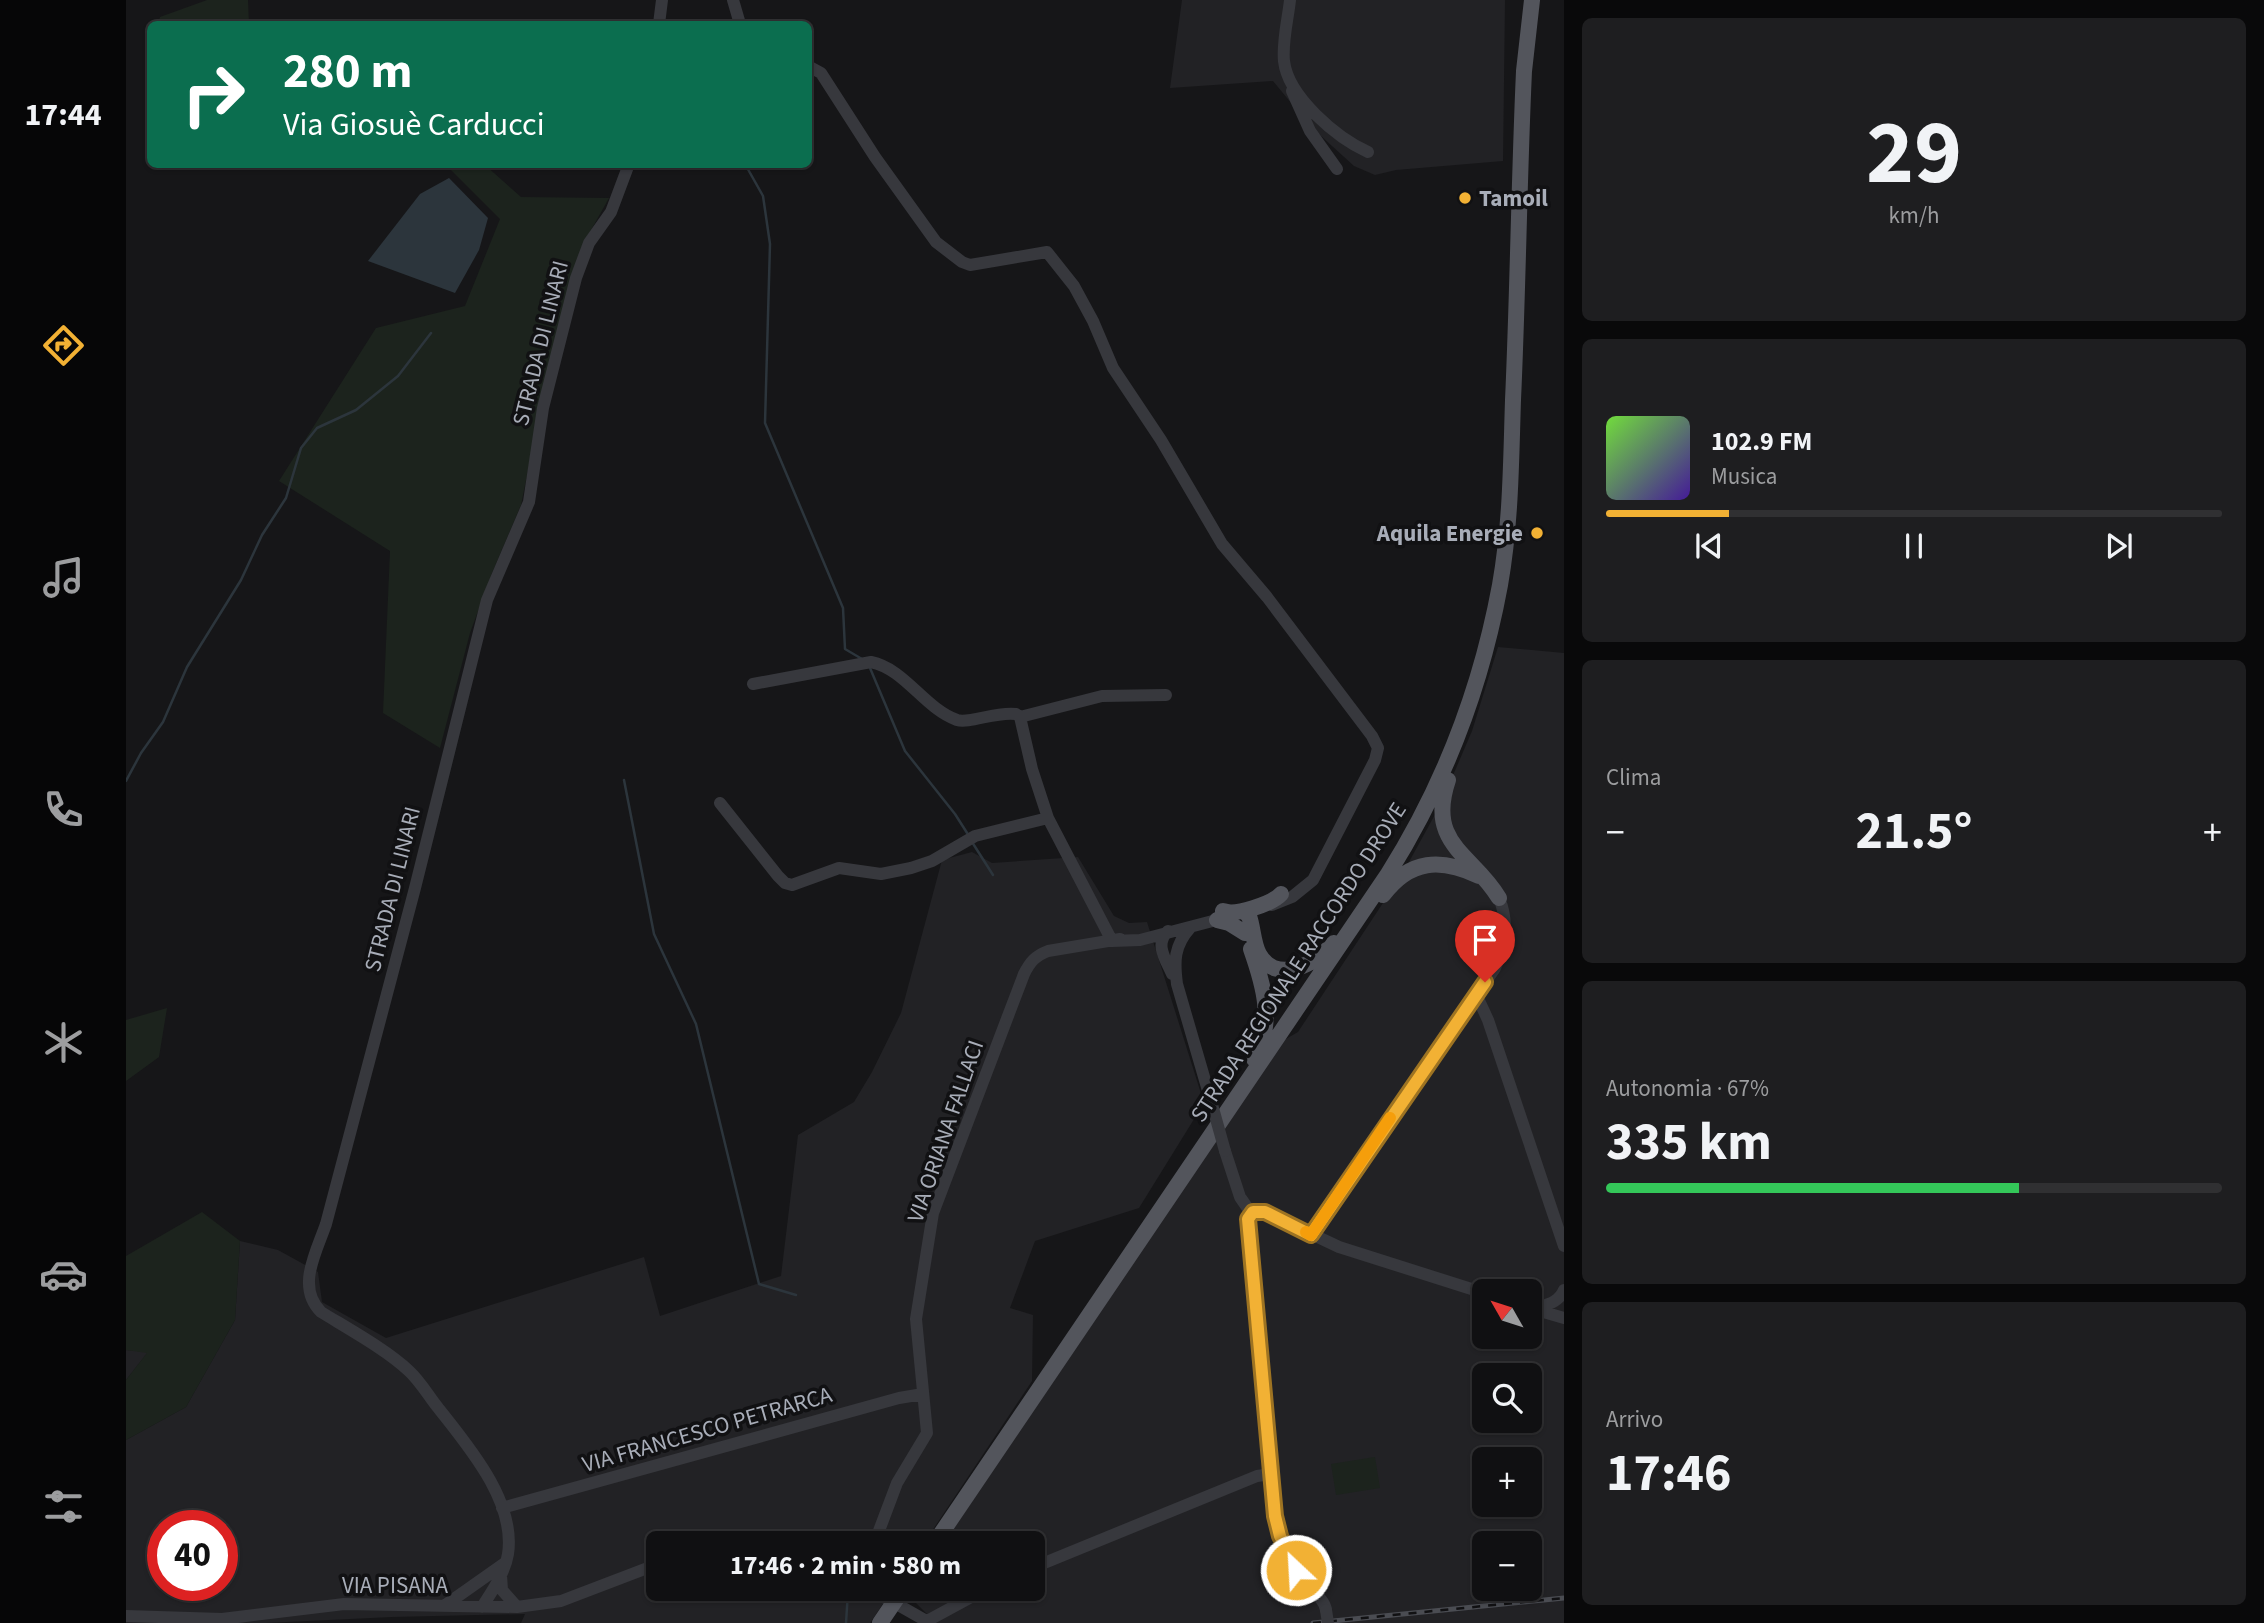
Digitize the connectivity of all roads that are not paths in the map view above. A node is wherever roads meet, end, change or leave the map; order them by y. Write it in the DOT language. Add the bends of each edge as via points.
graph roads {
  1 [pos="662,0"];
  2 [pos="733,0"];
  3 [pos="1290,0"];
  4 [pos="1532,0"];
  5 [pos="659,21"];
  6 [pos="739,21"];
  7 [pos="812,68"];
  8 [pos="1287,74"];
  9 [pos="1368,152"];
  10 [pos="628,168"];
  11 [pos="1338,169"];
  12 [pos="753,684"];
  13 [pos="1474,691"];
  14 [pos="1166,695"];
  15 [pos="1020,717"];
  16 [pos="720,803"];
  17 [pos="1048,818"];
  18 [pos="1419,821"];
  19 [pos="1479,876"];
  20 [pos="1499,898"];
  21 [pos="1276,900"];
  22 [pos="1245,912"];
  23 [pos="1218,915"];
  24 [pos="1190,928"];
  25 [pos="1249,932"];
  26 [pos="1143,936"];
  27 [pos="1164,936"];
  28 [pos="1107,942"];
  29 [pos="1170,955"];
  30 [pos="1476,994"];
  31 [pos="1282,1032"];
  32 [pos="1193,1163"];
  33 [pos="1251,1213"];
  34 [pos="1311,1235"];
  35 [pos="1564,1246"];
  36 [pos="1472,1289"];
  37 [pos="1564,1290"];
  38 [pos="1542,1306"];
  39 [pos="1542,1311"];
  40 [pos="1564,1318"];
  41 [pos="923,1394"];
  42 [pos="1271,1474"];
  43 [pos="502,1508"];
  44 [pos="879,1531"];
  45 [pos="943,1531"];
  46 [pos="1045,1563"];
  47 [pos="503,1569"];
  48 [pos="646,1569"];
  49 [pos="477,1583"];
  50 [pos="896,1601"];
  51 [pos="965,1601"];
  52 [pos="444,1606"];
  53 [pos="482,1606"];
  54 [pos="900,1606"];
  55 [pos="517,1607"];
  56 [pos="126,1616"];
  57 [pos="1327,1617"];
  58 [pos="929,1622"];
  59 [pos="880,1623"];
  1 -- 5 [label="street"];
  2 -- 6 [label="street"];
  3 -- 8 [label="street" via="1284,59"];
  4 -- 13 [label="main road, STRADA REGIONALE RACCORDO DROVE" via="1524,71 1507,537"];
  7 -- 21 [label="street" via="821,73 936,242 961,262 970,265 1047,252 1074,286 1113,369 1222,544 1372,736 1378,748 1375,760 1316,871"];
  8 -- 9 [label="street" via="1314,112"];
  8 -- 11 [label="street" via="1310,131"];
  10 -- 43 [label="street, STRADA DI LINARI" via="611,212 589,243 576,278 543,408 530,502 487,600 309,1282 311,1302 321,1312 410,1371 481,1466"];
  12 -- 15 [label="street" via="871,662 888,669 955,719 1011,713"];
  13 -- 18 [label="main road, STRADA REGIONALE RACCORDO DROVE"];
  13 -- 19 [label="main road" via="1472,719 1447,784 1443,808 1451,841"];
  14 -- 15 [label="street" via="1102,695"];
  15 -- 17 [label="street"];
  16 -- 17 [label="street" via="778,876 792,885 839,868 881,874 911,868 971,838"];
  17 -- 28 [label="street"];
  18 -- 25 [label="main road" via="1334,942 1316,960 1291,970 1272,965 1259,954"];
  18 -- 31 [label="main road, STRADA REGIONALE RACCORDO DROVE"];
  19 -- 20 [label="main road"];
  19 -- 31 [label="main road" via="1437,863 1401,876 1304,1012"];
  20 -- 30 [label="street" via="1505,920 1503,945"];
  21 -- 22 [label="main road"];
  21 -- 23 [label="street"];
  21 -- 25 [label="main road"];
  22 -- 23 [label="main road"];
  22 -- 25 [label="main road" via="1242,923"];
  23 -- 24 [label="street"];
  23 -- 25 [label="main road"];
  23 -- 26 [label="street"];
  23 -- 27 [label="street" via="1169,930"];
  24 -- 27 [label="street"];
  24 -- 29 [label="street"];
  25 -- 32 [label="main road" via="1265,998 1265,1034 1253,1062 1204,1134"];
  26 -- 27 [label="street"];
  26 -- 28 [label="street, VIA ORIANA FALLACI"];
  26 -- 29 [label="street"];
  27 -- 29 [label="street"];
  28 -- 41 [label="street, VIA ORIANA FALLACI" via="1037,955 1024,974 933,1213 916,1320"];
  29 -- 33 [label="street, bridge" via="1241,1201"];
  30 -- 34 [label="street"];
  30 -- 35 [label="street"];
  31 -- 32 [label="main road, STRADA REGIONALE RACCORDO DROVE"];
  32 -- 45 [label="main road, STRADA REGIONALE RACCORDO DROVE"];
  33 -- 34 [label="street" via="1265,1212"];
  33 -- 42 [label="street" via="1247,1231"];
  34 -- 36 [label="street"];
  37 -- 38 [label="street" via="1551,1304"];
  39 -- 40 [label="street"];
  41 -- 43 [label="street, VIA FRANCESCO PETRARCA"];
  41 -- 44 [label="street, VIA ORIANA FALLACI" via="927,1433 897,1483"];
  42 -- 46 [label="street"];
  42 -- 57 [label="street" via="1283,1543 1302,1580 1322,1600"];
  43 -- 47 [label="street, STRADA DI LINARI" via="508,1537"];
  47 -- 49 [label="street"];
  47 -- 53 [label="street, STRADA DI LINARI"];
  47 -- 55 [label="street, STRADA DI LINARI" via="502,1590"];
  48 -- 55 [label="street, VIA PISANA" via="561,1601"];
  49 -- 52 [label="street"];
  49 -- 53 [label="street" via="475,1596"];
  50 -- 59 [label="main road, bridge"];
  51 -- 58 [label="street"];
  52 -- 53 [label="street, VIA PISANA"];
  52 -- 56 [label="street, VIA PISANA" via="344,1604 222,1619"];
  53 -- 55 [label="street, VIA PISANA"];
  54 -- 58 [label="street"];
}
